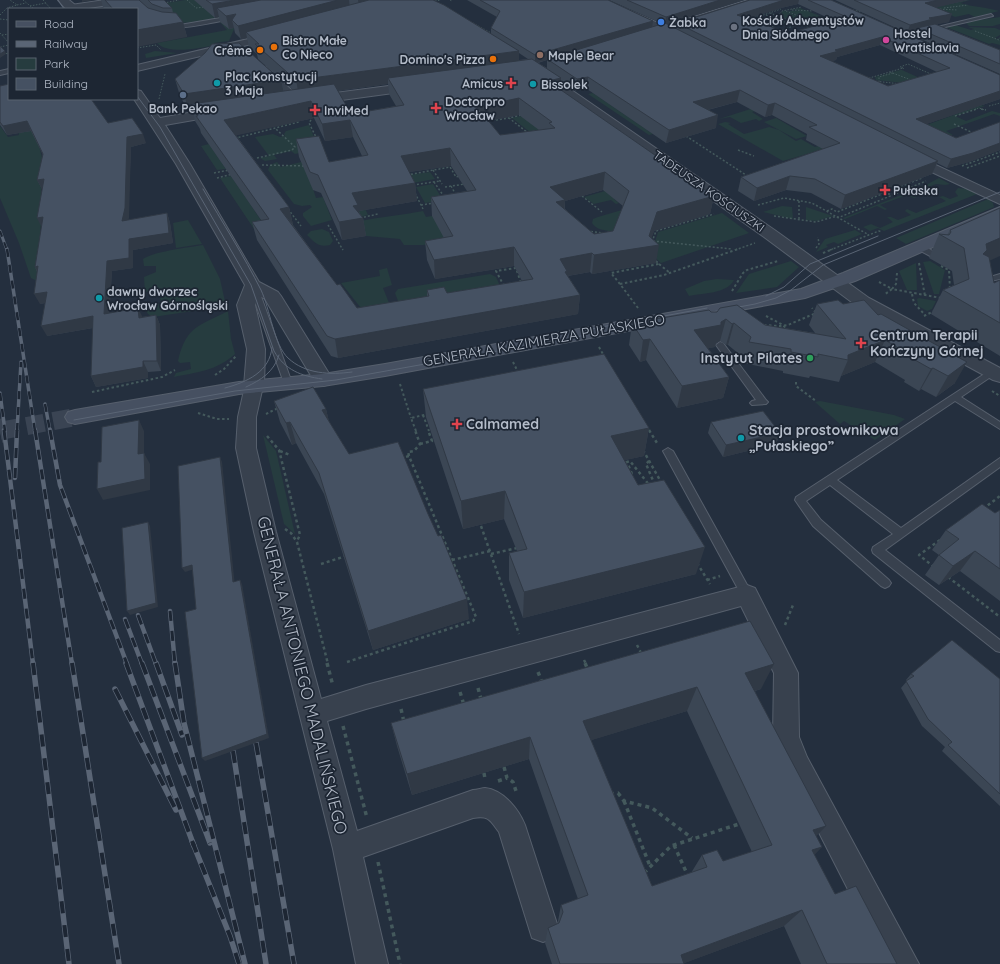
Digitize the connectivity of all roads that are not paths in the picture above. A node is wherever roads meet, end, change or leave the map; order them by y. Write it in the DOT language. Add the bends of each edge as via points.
graph roads {
  1 [pos="63,0"];
  2 [pos="122,0"];
  3 [pos="598,0"];
  4 [pos="758,0"];
  5 [pos="71,8"];
  6 [pos="78,8"];
  7 [pos="991,15"];
  8 [pos="238,16"];
  9 [pos="165,26"];
  10 [pos="663,30"];
  11 [pos="890,30"];
  12 [pos="288,32"];
  13 [pos="902,36"];
  14 [pos="634,39"];
  15 [pos="920,44"];
  16 [pos="691,45"];
  17 [pos="235,46"];
  18 [pos="244,53"];
  19 [pos="158,63"];
  20 [pos="255,63"];
  21 [pos="138,64"];
  22 [pos="138,68"];
  23 [pos="534,68"];
  24 [pos="432,84"];
  25 [pos="138,95"];
  26 [pos="298,102"];
  27 [pos="279,104"];
  28 [pos="232,110"];
  29 [pos="158,122"];
  30 [pos="901,152"];
  31 [pos="183,161"];
  32 [pos="1000,200"];
  33 [pos="1000,212"];
  34 [pos="1000,276"];
  35 [pos="976,277"];
  36 [pos="836,283"];
  37 [pos="253,285"];
  38 [pos="720,345"];
  39 [pos="996,374"];
  40 [pos="323,380"];
  41 [pos="288,383"];
  42 [pos="254,386"];
  43 [pos="954,397"];
  44 [pos="755,403"];
  45 [pos="74,417"];
  46 [pos="1000,426"];
  47 [pos="668,451"];
  48 [pos="1000,462"];
  49 [pos="830,480"];
  50 [pos="901,534"];
  51 [pos="884,583"];
  52 [pos="747,595"];
  53 [pos="1000,647"];
  54 [pos="312,714"];
  55 [pos="347,849"];
  56 [pos="543,927"];
  57 [pos="372,964"];
  58 [pos="903,964"];
  1 -- 5 [label="street"];
  2 -- 6 [label="street"];
  3 -- 10 [label="street"];
  4 -- 10 [label="street"];
  7 -- 13 [label="lane"];
  8 -- 9 [label="lane" via="184,26"];
  10 -- 14 [label="street"];
  10 -- 16 [label="street"];
  11 -- 13 [label="street"];
  12 -- 17 [label="street"];
  13 -- 15 [label="street"];
  17 -- 18 [label="street"];
  17 -- 19 [label="street"];
  19 -- 21 [label="street"];
  19 -- 22 [label="street"];
  20 -- 26 [label="street"];
  23 -- 36 [label="street, TADEUSZA KOŚCIUSZKI"];
  24 -- 26 [label="street"];
  25 -- 29 [label="street"];
  26 -- 27 [label="street"];
  28 -- 29 [label="street"];
  29 -- 31 [label="street"];
  29 -- 31 [label="street" via="184,139"];
  30 -- 32 [label="street" via="952,173"];
  31 -- 37 [label="street"];
  33 -- 36 [label="main road, GENERAŁA KAZIMIERZA PUŁASKIEGO" via="923,254"];
  34 -- 35 [label="lane" via="991,279"];
  36 -- 39 [label="street, TADEUSZA KOŚCIUSZKI" via="863,302"];
  36 -- 40 [label="main road, GENERAŁA KAZIMIERZA PUŁASKIEGO" via="805,293 700,317 647,322"];
  37 -- 40 [label="street" via="272,296"];
  37 -- 41 [label="lane"];
  37 -- 42 [label="street" via="246,305 256,349"];
  38 -- 44 [label="lane" via="763,402"];
  39 -- 43 [label="lane"];
  40 -- 41 [label="main road, GENERAŁA KAZIMIERZA PUŁASKIEGO"];
  41 -- 42 [label="main road, GENERAŁA KAZIMIERZA PUŁASKIEGO"];
  42 -- 45 [label="main road, GENERAŁA KAZIMIERZA PUŁASKIEGO"];
  42 -- 54 [label="street, GENERAŁA ANTONIEGO MADALIŃSKIEGO" via="246,413 246,448"];
  43 -- 46 [label="lane"];
  43 -- 49 [label="lane"];
  47 -- 52 [label="lane"];
  48 -- 50 [label="lane"];
  49 -- 50 [label="lane"];
  49 -- 51 [label="lane" via="800,500 817,523"];
  50 -- 53 [label="lane" via="877,550"];
  52 -- 54 [label="street" via="454,673"];
  52 -- 58 [label="street" via="786,673 786,737 798,766"];
  54 -- 55 [label="street, GENERAŁA ANTONIEGO MADALIŃSKIEGO"];
  55 -- 56 [label="street" via="472,804 486,802 500,810 511,825"];
  55 -- 57 [label="street, GENERAŁA ANTONIEGO MADALIŃSKIEGO"];
}
